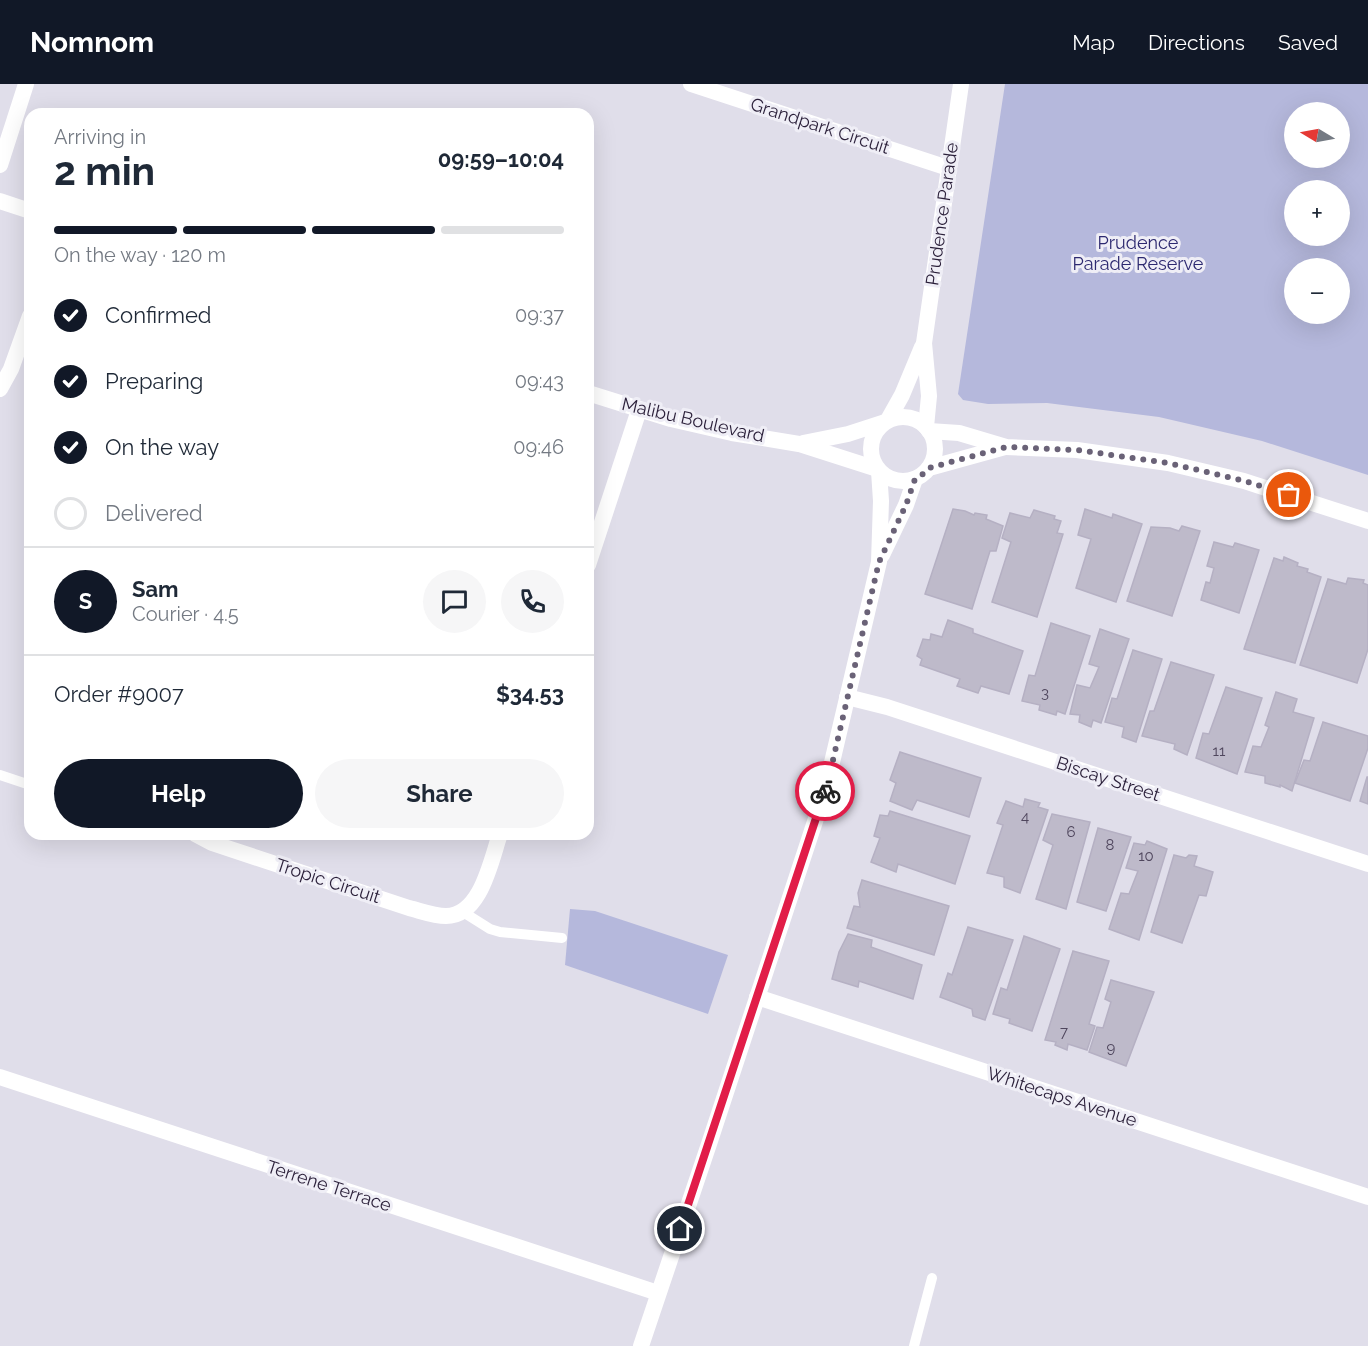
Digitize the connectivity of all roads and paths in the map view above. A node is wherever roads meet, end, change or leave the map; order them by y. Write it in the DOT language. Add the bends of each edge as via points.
graph roads {
  1 [pos="27,84"];
  2 [pos="691,84"];
  3 [pos="961,84"];
  4 [pos="0,165"];
  5 [pos="948,168"];
  6 [pos="0,201"];
  7 [pos="24,209"];
  8 [pos="24,333"];
  9 [pos="924,344"];
  10 [pos="0,390"];
  11 [pos="594,395"];
  12 [pos="639,410"];
  13 [pos="887,421"];
  14 [pos="927,429"];
  15 [pos="799,444"];
  16 [pos="1006,447"];
  17 [pos="929,468"];
  18 [pos="878,470"];
  19 [pos="915,479"];
  20 [pos="1368,521"];
  21 [pos="594,547"];
  22 [pos="879,562"];
  23 [pos="847,697"];
  24 [pos="0,776"];
  25 [pos="24,783"];
  26 [pos="206,840"];
  27 [pos="498,840"];
  28 [pos="1368,864"];
  29 [pos="463,912"];
  30 [pos="562,938"];
  31 [pos="757,997"];
  32 [pos="0,1077"];
  33 [pos="1368,1197"];
  34 [pos="932,1278"];
  35 [pos="658,1293"];
  36 [pos="641,1346"];
  37 [pos="914,1346"];
  1 -- 4 [label="street"];
  2 -- 5 [label="street, Grandpark Circuit"];
  3 -- 5 [label="street, Prudence Parade"];
  5 -- 9 [label="street, Prudence Parade"];
  6 -- 7 [label="street"];
  8 -- 10 [label="street"];
  9 -- 13 [label="street, Prudence Parade"];
  9 -- 14 [label="street, Prudence Parade"];
  11 -- 12 [label="street, Malibu Boulevard"];
  12 -- 15 [label="street, Malibu Boulevard"];
  12 -- 21 [label="street"];
  13 -- 14 [label="street" via="908,417"];
  13 -- 15 [label="street, Malibu Boulevard"];
  13 -- 18 [label="street" via="872,439 872,460"];
  14 -- 16 [label="street" via="959,433"];
  14 -- 17 [label="street" via="935,449"];
  15 -- 18 [label="street, Malibu Boulevard"];
  16 -- 17 [label="street"];
  16 -- 20 [label="street" via="1077,450 1168,463 1245,481"];
  17 -- 19 [label="street"];
  18 -- 19 [label="street" via="896,481"];
  18 -- 22 [label="street"];
  19 -- 22 [label="street"];
  22 -- 23 [label="street"];
  23 -- 28 [label="street, Biscay Street"];
  23 -- 31 [label="street" via="818,812"];
  24 -- 25 [label="lane"];
  26 -- 29 [label="street, Tropic Circuit" via="433,915"];
  27 -- 29 [label="street" via="478,895"];
  29 -- 30 [label="lane" via="500,932"];
  31 -- 33 [label="street, Whitecaps Avenue"];
  31 -- 35 [label="street"];
  32 -- 35 [label="street, Terrene Terrace"];
  34 -- 37 [label="lane"];
  35 -- 36 [label="street"];
}
